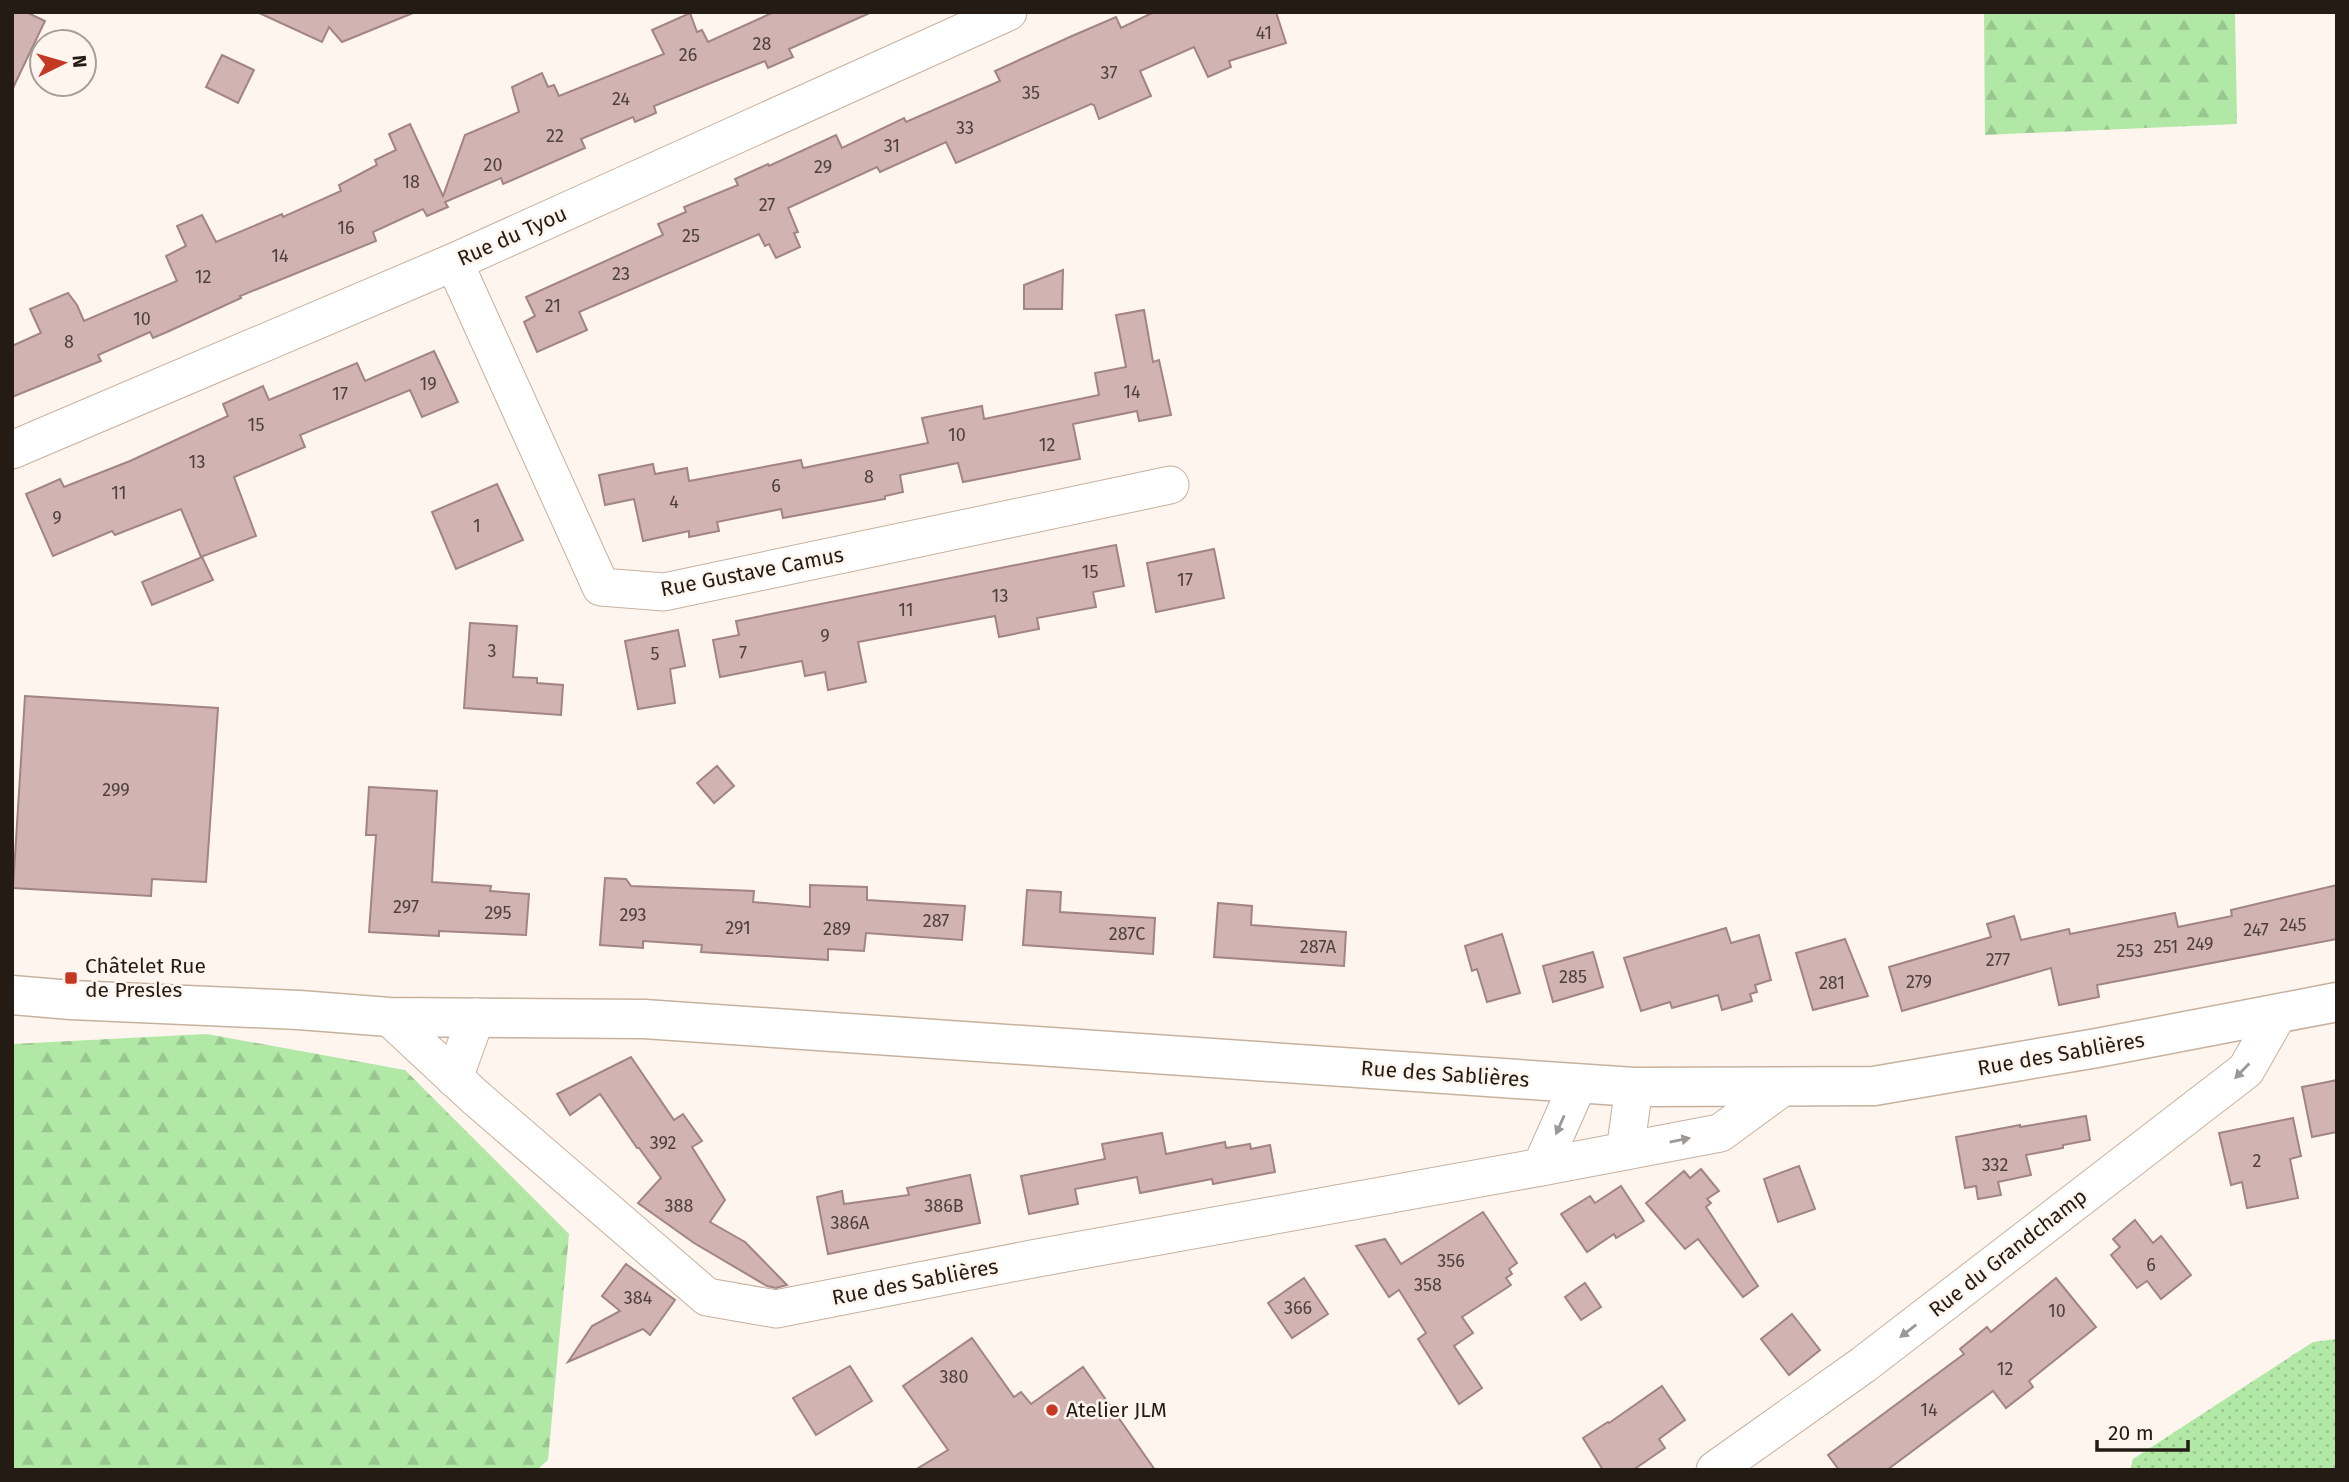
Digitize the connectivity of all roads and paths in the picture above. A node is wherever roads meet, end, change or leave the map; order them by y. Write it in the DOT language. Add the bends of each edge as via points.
graph roads {
  1 [pos="1008,12"];
  2 [pos="454,261"];
  3 [pos="12,450"];
  4 [pos="1170,485"];
  5 [pos="12,995"];
  6 [pos="2337,1002"];
  7 [pos="2277,1014"];
  8 [pos="389,1017"];
  9 [pos="476,1017"];
  10 [pos="454,1078"];
  11 [pos="1578,1084"];
  12 [pos="1634,1087"];
  13 [pos="1783,1087"];
  14 [pos="1625,1151"];
  15 [pos="1541,1167"];
  16 [pos="1715,1470"];
  1 -- 2 [label="street, Rue du Tyou"];
  2 -- 3 [label="street, Rue du Tyou"];
  2 -- 4 [label="street, Rue Gustave Camus" via="601,587 664,592"];
  5 -- 8 [label="main road, Rue des Sablières"];
  6 -- 7 [label="main road, Rue des Sablières"];
  7 -- 13 [label="main road, Rue des Sablières" via="1874,1086"];
  7 -- 16 [label="street, Rue du Grandchamp, one-way" via="2246,1070 1863,1365"];
  8 -- 9 [label="main road, Rue des Sablières"];
  8 -- 10 [label="street, Rue des Sablières"];
  9 -- 10 [label="street"];
  9 -- 11 [label="main road, Rue des Sablières" via="644,1019"];
  10 -- 15 [label="street, Rue des Sablières" via="707,1297 776,1309"];
  11 -- 12 [label="main road, Rue des Sablières"];
  11 -- 15 [label="street, one-way"];
  12 -- 13 [label="main road, Rue des Sablières"];
  12 -- 14 [label="street"];
  14 -- 13 [label="street, Rue des Sablières, one-way" via="1720,1133"];
  14 -- 15 [label="street, Rue des Sablières"];
}
